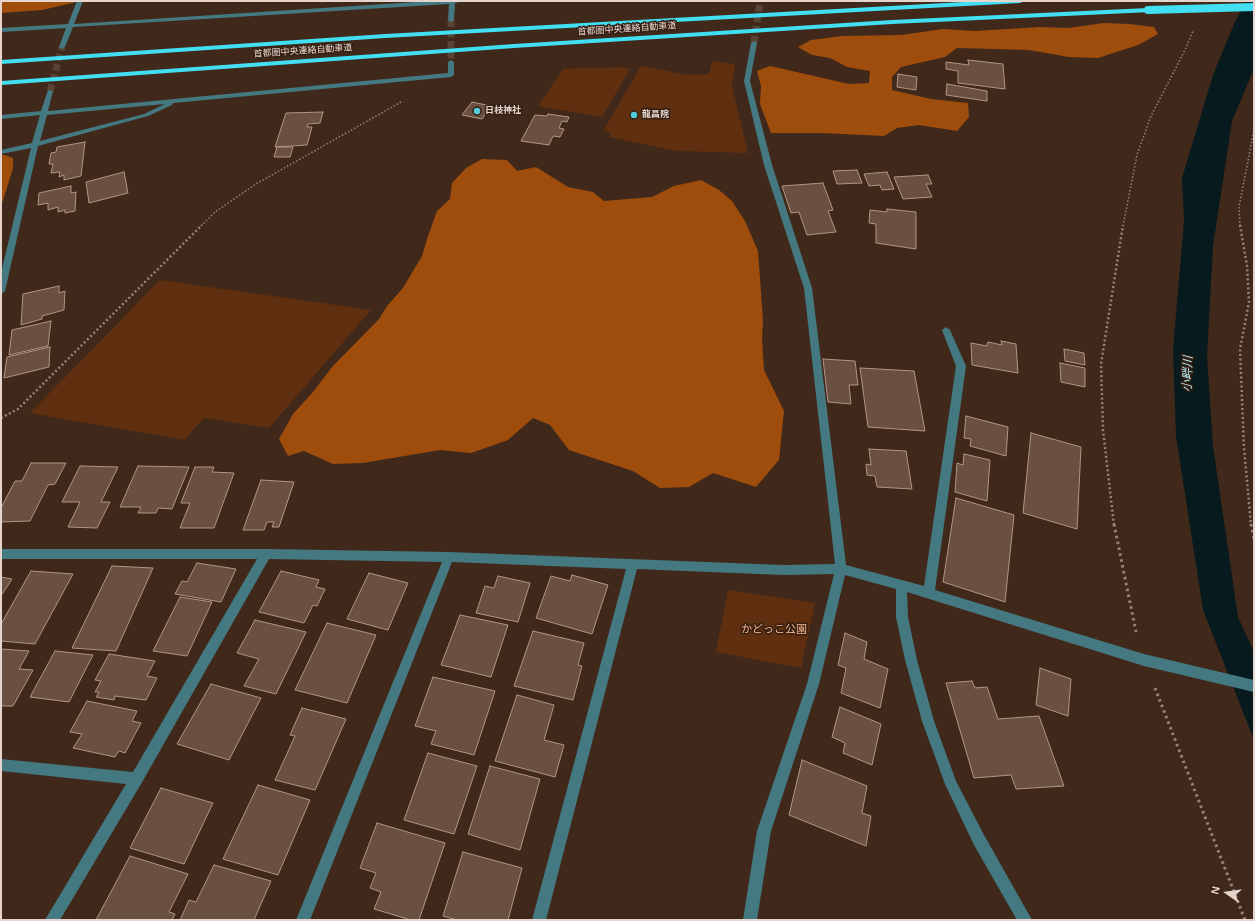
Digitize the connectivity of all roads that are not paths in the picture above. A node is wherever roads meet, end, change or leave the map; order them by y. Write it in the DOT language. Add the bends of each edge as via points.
graph roads {
  1 [pos="80,1"];
  2 [pos="460,1"];
  3 [pos="1020,1"];
  4 [pos="452,2"];
  5 [pos="1254,7"];
  6 [pos="451,20"];
  7 [pos="71,26"];
  8 [pos="1,30"];
  9 [pos="754,43"];
  10 [pos="62,47"];
  11 [pos="1,62"];
  12 [pos="451,62"];
  13 [pos="1,83"];
  14 [pos="50,91"];
  15 [pos="178,101"];
  16 [pos="45,112"];
  17 [pos="1,117"];
  18 [pos="34,145"];
  19 [pos="1,152"];
  20 [pos="1,291"];
  21 [pos="946,330"];
  22 [pos="1,554"];
  23 [pos="266,554"];
  24 [pos="449,556"];
  25 [pos="633,564"];
  26 [pos="841,570"];
  27 [pos="901,586"];
  28 [pos="929,593"];
  29 [pos="1254,686"];
  30 [pos="1,765"];
  31 [pos="136,779"];
  32 [pos="52,920"];
  33 [pos="303,920"];
  34 [pos="539,920"];
  35 [pos="750,920"];
  36 [pos="1025,920"];
  1 -- 7 [label="street"];
  2 -- 4 [label="street"];
  3 -- 11 [label="highway, 首都圏中央連絡自動車道" via="385,36"];
  4 -- 6 [label="street"];
  4 -- 7 [label="street"];
  5 -- 13 [label="highway, 首都圏中央連絡自動車道, bridge" via="892,22"];
  7 -- 8 [label="street"];
  7 -- 10 [label="street"];
  9 -- 26 [label="street" via="747,82 768,165 808,288"];
  12 -- 15 [label="street" via="451,75"];
  14 -- 16 [label="street"];
  15 -- 16 [label="street"];
  15 -- 18 [label="street" via="146,115"];
  16 -- 17 [label="street"];
  16 -- 18 [label="street"];
  18 -- 19 [label="street"];
  18 -- 20 [label="street"];
  21 -- 28 [label="street" via="961,366"];
  22 -- 23 [label="street"];
  23 -- 24 [label="street"];
  23 -- 31 [label="street"];
  24 -- 25 [label="street"];
  24 -- 33 [label="street"];
  25 -- 26 [label="street"];
  25 -- 34 [label="street"];
  26 -- 27 [label="street"];
  26 -- 35 [label="street" via="813,684 764,831"];
  27 -- 28 [label="street"];
  27 -- 36 [label="street" via="902,617 911,660 928,721 951,784 979,840"];
  28 -- 29 [label="street" via="1149,662"];
  30 -- 31 [label="street"];
  31 -- 32 [label="street"];
}
